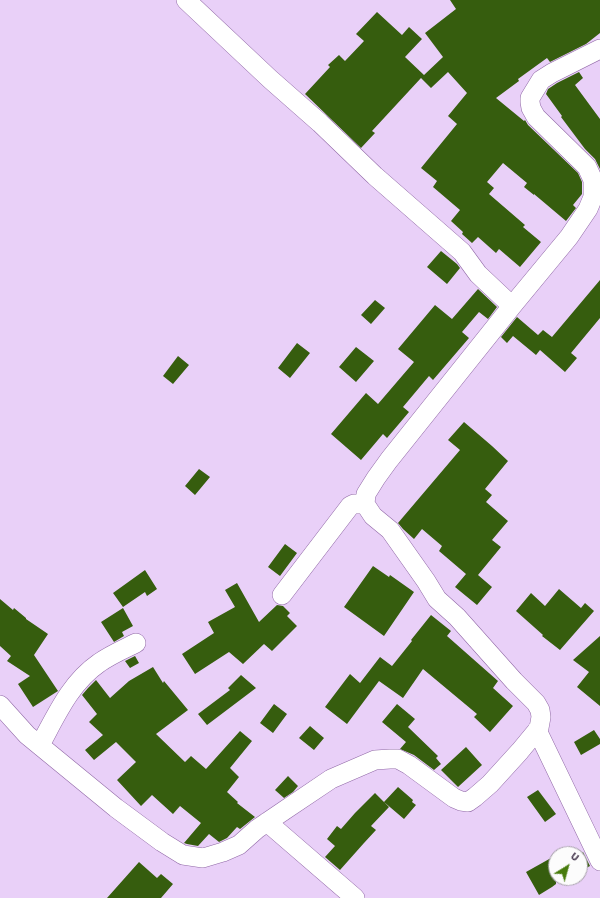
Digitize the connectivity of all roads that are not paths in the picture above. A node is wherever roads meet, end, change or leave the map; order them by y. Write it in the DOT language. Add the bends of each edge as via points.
graph roads {
  1 [pos="186,0"];
  2 [pos="600,49"];
  3 [pos="512,306"];
  4 [pos="365,504"];
  5 [pos="282,596"];
  6 [pos="136,643"];
  7 [pos="0,705"];
  8 [pos="537,730"];
  9 [pos="40,745"];
  10 [pos="267,822"];
  11 [pos="600,861"];
  12 [pos="356,898"];
  1 -- 3 [label="street" via="375,176 462,252 478,274"];
  2 -- 3 [label="street" via="541,80 530,98 531,108 536,117 587,167 593,180 593,197 569,237"];
  3 -- 4 [label="street" via="376,478 366,494"];
  4 -- 5 [label="street" via="350,506"];
  4 -- 8 [label="street" via="373,516 390,530 437,599 457,617 536,704 541,717"];
  6 -- 9 [label="street" via="99,663 80,681 66,698"];
  7 -- 9 [label="street" via="27,735"];
  8 -- 10 [label="street" via="490,784 468,802 454,798 409,765 390,758 375,760 332,779"];
  8 -- 11 [label="street"];
  9 -- 10 [label="street" via="116,808 183,855 203,858 223,852 239,845"];
  10 -- 12 [label="street"];
}
